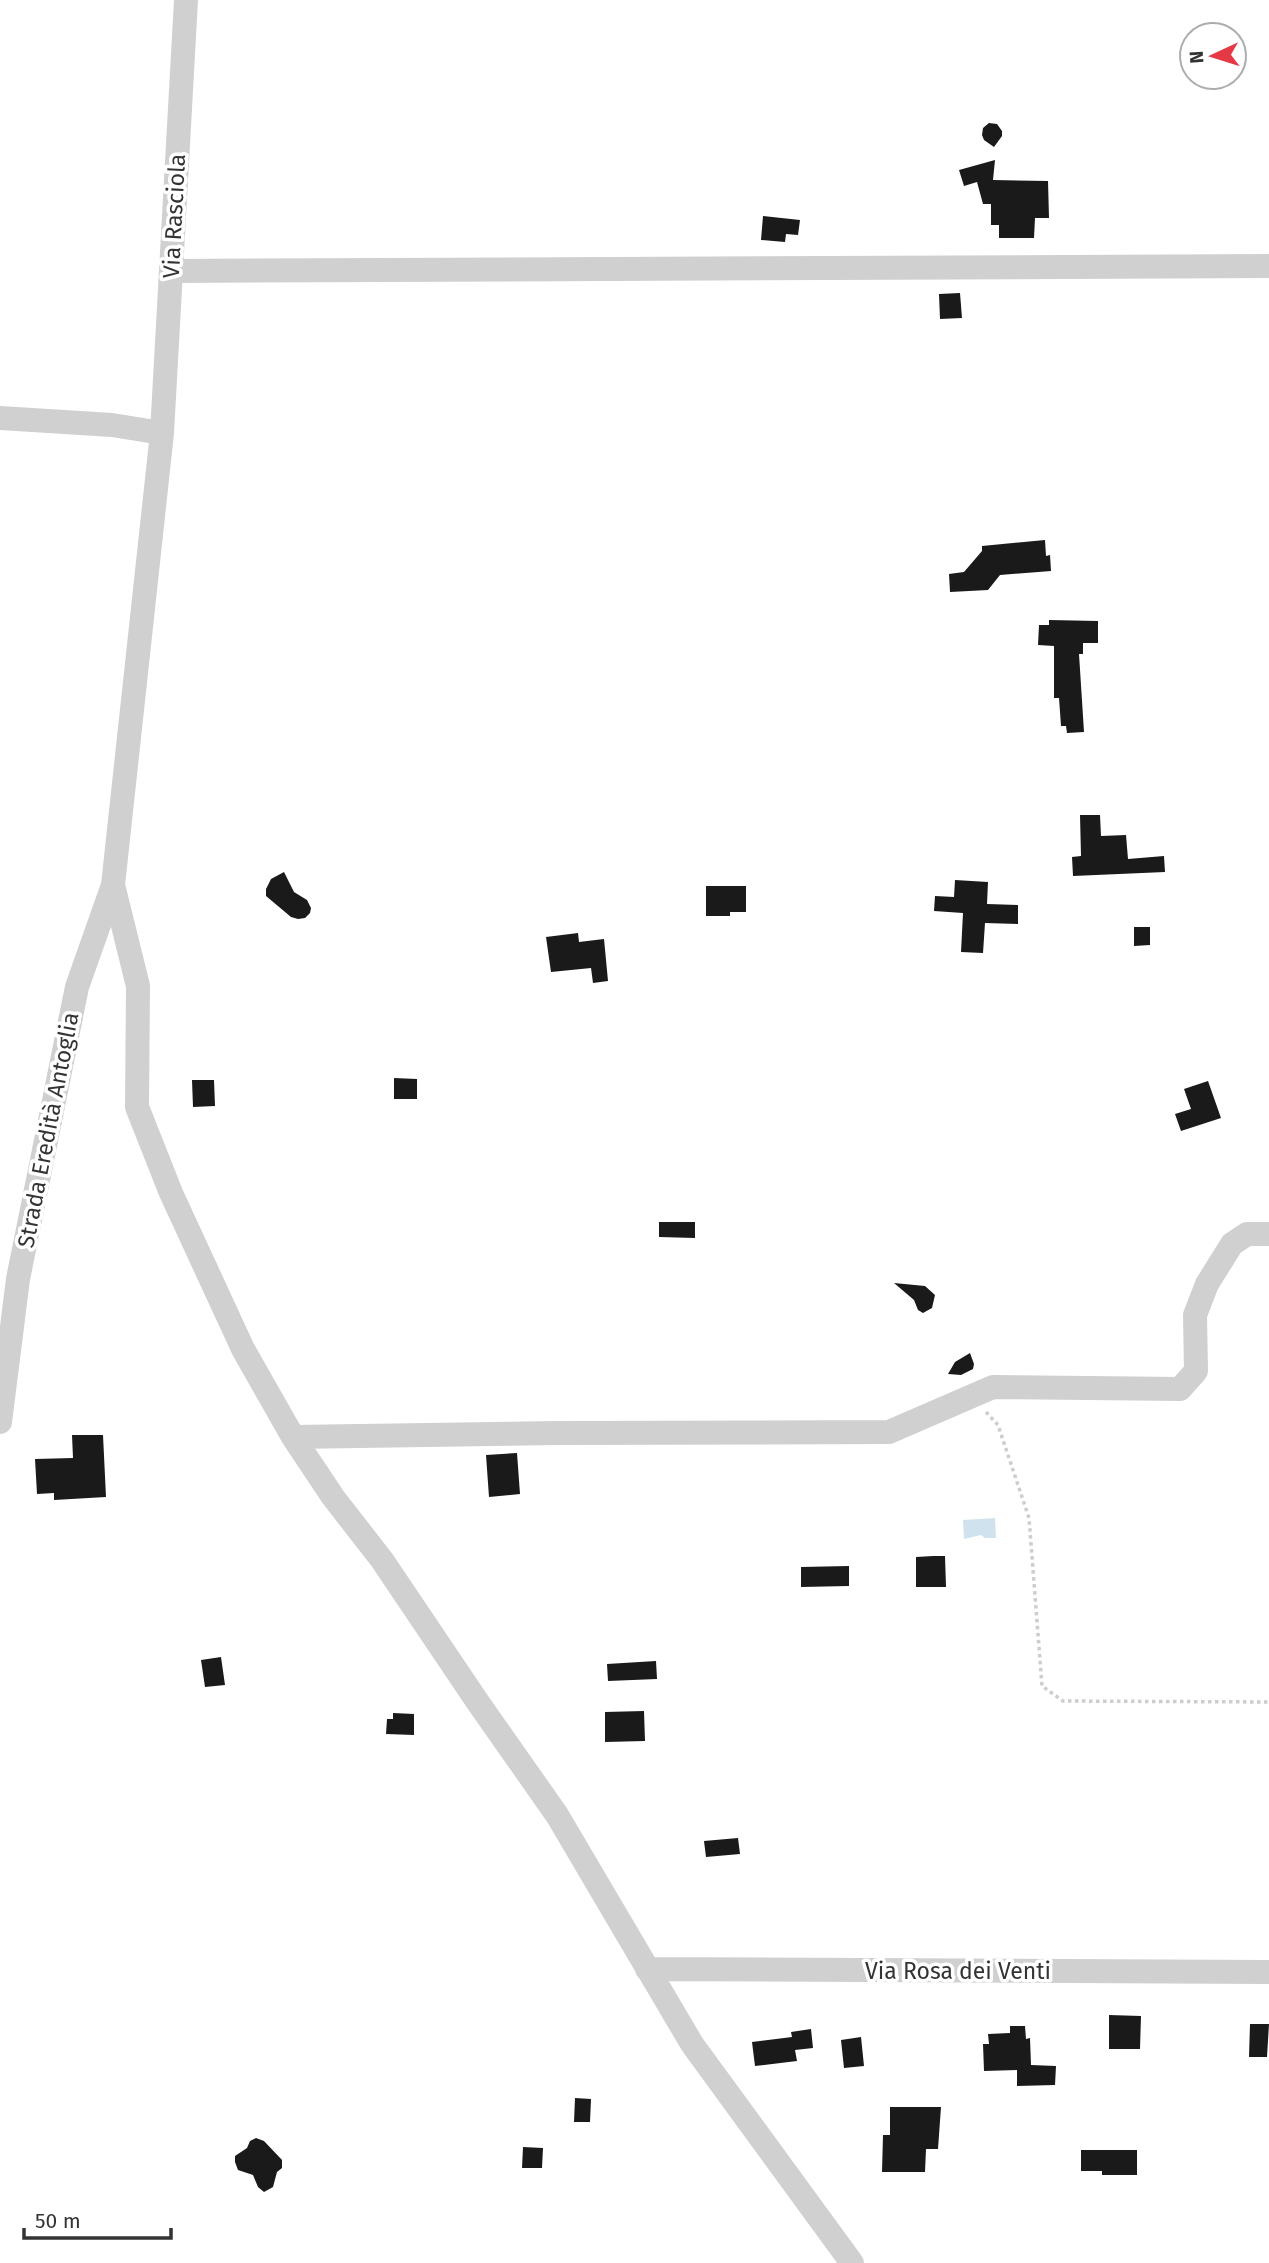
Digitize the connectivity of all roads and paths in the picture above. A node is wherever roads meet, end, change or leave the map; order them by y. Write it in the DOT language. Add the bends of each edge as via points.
graph roads {
  1 [pos="186,0"];
  2 [pos="1269,266"];
  3 [pos="171,271"];
  4 [pos="0,418"];
  5 [pos="162,433"];
  6 [pos="113,885"];
  7 [pos="1269,1234"];
  8 [pos="972,1395"];
  9 [pos="0,1422"];
  10 [pos="293,1437"];
  11 [pos="1269,1702"];
  12 [pos="647,1969"];
  13 [pos="1269,1972"];
  14 [pos="852,2263"];
  1 -- 3 [label="street, Via Rasciola"];
  2 -- 3 [label="street"];
  3 -- 5 [label="street, Via Rasciola"];
  4 -- 5 [label="street"];
  5 -- 6 [label="street, Via Rasciola"];
  6 -- 9 [label="street, Strada Eredità Antoglia" via="77,986 18,1279"];
  6 -- 10 [label="street" via="138,986 137,1107 243,1349"];
  7 -- 8 [label="street" via="1247,1234 1232,1244 1207,1284 1195,1315 1196,1371 1180,1389 993,1387"];
  8 -- 10 [label="street" via="889,1432"];
  8 -- 11 [label="path" via="998,1425 1030,1518 1042,1686 1062,1701"];
  10 -- 12 [label="street" via="557,1815"];
  12 -- 13 [label="street, Via Rosa dei Venti"];
  12 -- 14 [label="street" via="692,2044"];
}
